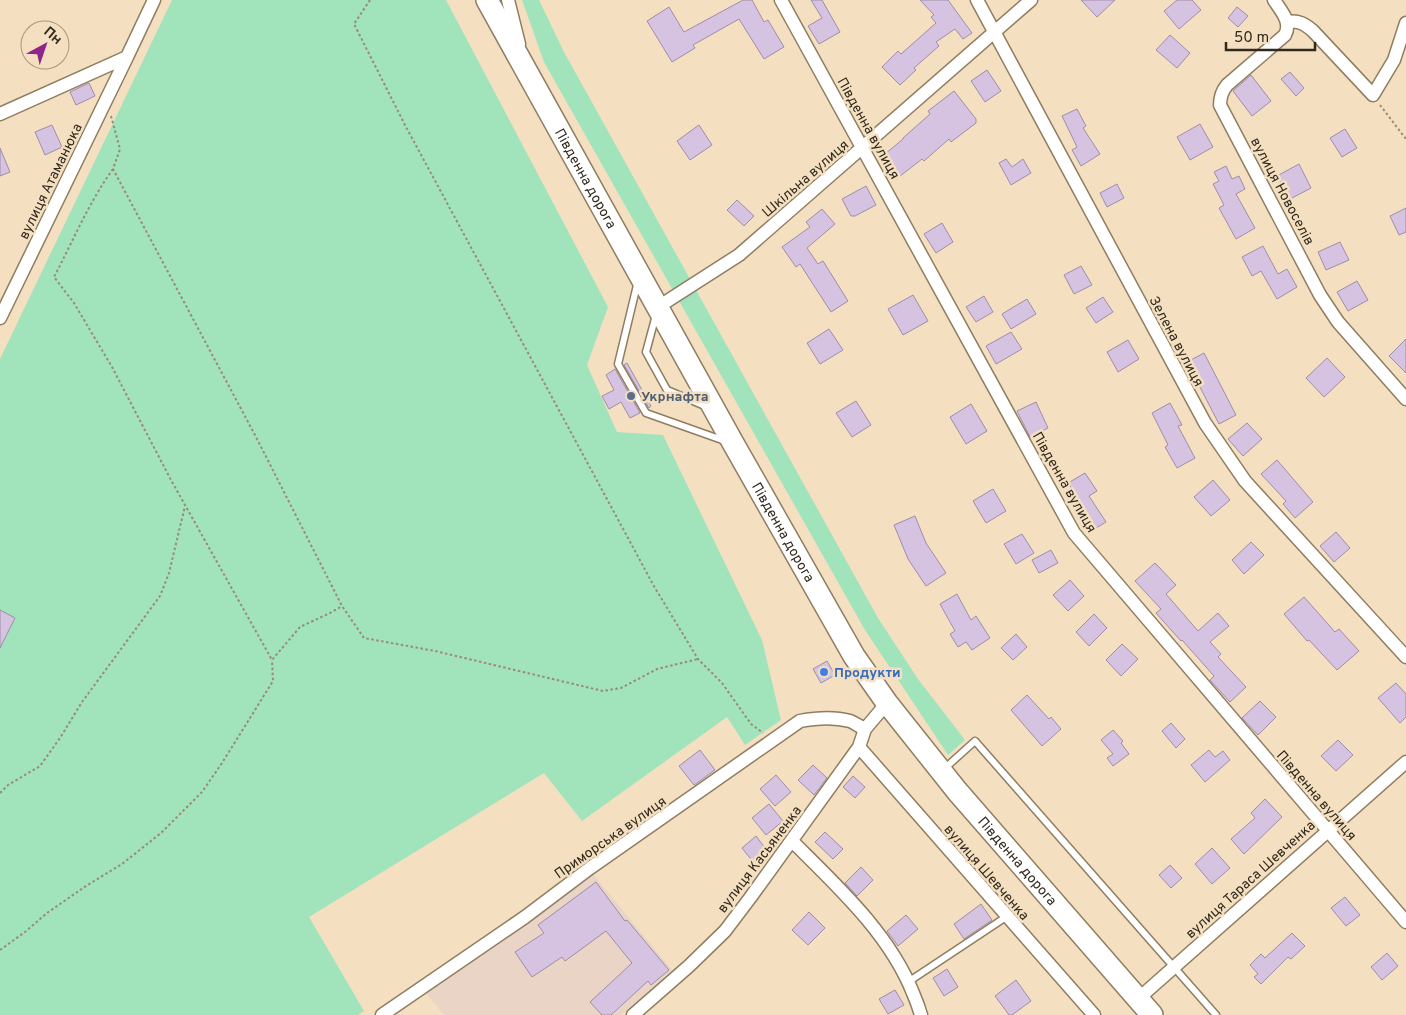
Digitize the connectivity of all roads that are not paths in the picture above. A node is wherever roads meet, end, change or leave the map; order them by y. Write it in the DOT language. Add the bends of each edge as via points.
graph roads {
  1 [pos="154,0"];
  2 [pos="487,0"];
  3 [pos="508,0"];
  4 [pos="781,0"];
  5 [pos="977,0"];
  6 [pos="1031,0"];
  7 [pos="1274,0"];
  8 [pos="1288,22"];
  9 [pos="1406,23"];
  10 [pos="994,32"];
  11 [pos="127,57"];
  12 [pos="525,69"];
  13 [pos="0,114"];
  14 [pos="863,148"];
  15 [pos="639,275"];
  16 [pos="658,307"];
  17 [pos="0,318"];
  18 [pos="1406,399"];
  19 [pos="715,410"];
  20 [pos="733,443"];
  21 [pos="1406,657"];
  22 [pos="887,703"];
  23 [pos="865,729"];
  24 [pos="859,747"];
  25 [pos="1406,762"];
  26 [pos="941,772"];
  27 [pos="1328,830"];
  28 [pos="792,841"];
  29 [pos="1006,917"];
  30 [pos="1406,922"];
  31 [pos="1174,967"];
  32 [pos="908,982"];
  33 [pos="1138,999"];
  34 [pos="639,1013"];
  35 [pos="382,1015"];
  36 [pos="921,1015"];
  37 [pos="1094,1015"];
  38 [pos="1152,1015"];
  39 [pos="1216,1015"];
  1 -- 11 [label="street, вулиця Атаманюка"];
  2 -- 12 [label="highway, Південна дорога"];
  3 -- 12 [label="street"];
  4 -- 14 [label="street, Південна вулиця"];
  5 -- 10 [label="street, Зелена вулиця"];
  6 -- 10 [label="street, Шкільна вулиця"];
  7 -- 8 [label="street"];
  8 -- 9 [label="street" via="1302,23 1313,30 1373,95 1394,60"];
  8 -- 18 [label="street, вулиця Новоселів" via="1285,35 1227,84 1220,104 1320,295 1338,322"];
  10 -- 14 [label="street, Шкільна вулиця"];
  10 -- 21 [label="street, Зелена вулиця" via="1204,423 1245,481"];
  11 -- 13 [label="street"];
  11 -- 17 [label="street, вулиця Атаманюка"];
  12 -- 15 [label="highway, Південна дорога"];
  14 -- 16 [label="street, Шкільна вулиця" via="739,255"];
  14 -- 27 [label="street, Південна вулиця" via="1074,533"];
  15 -- 16 [label="highway, Південна дорога"];
  15 -- 20 [label="lane" via="618,364 646,412"];
  16 -- 19 [label="highway, Південна дорога"];
  16 -- 19 [label="lane" via="646,352 667,390"];
  19 -- 20 [label="highway, Південна дорога"];
  20 -- 22 [label="highway, Південна дорога" via="854,656"];
  22 -- 23 [label="street, вулиця Касьяненка"];
  22 -- 26 [label="highway, Південна дорога"];
  23 -- 24 [label="street, вулиця Касьяненка"];
  23 -- 35 [label="street, Приморська вулиця" via="850,721 829,718 800,721"];
  24 -- 28 [label="street, вулиця Касьяненка"];
  24 -- 29 [label="street, вулиця Шевченка"];
  25 -- 27 [label="street, вулиця Тараса Шевченка"];
  26 -- 31 [label="lane" via="975,741"];
  26 -- 33 [label="highway, Південна дорога"];
  27 -- 30 [label="street, Південна вулиця"];
  27 -- 31 [label="street, вулиця Тараса Шевченка"];
  28 -- 32 [label="street" via="871,925 895,957"];
  28 -- 34 [label="street, вулиця Касьяненка" via="725,930"];
  29 -- 32 [label="lane"];
  29 -- 37 [label="street, вулиця Шевченка"];
  31 -- 33 [label="street, вулиця Тараса Шевченка"];
  31 -- 39 [label="lane"];
  32 -- 36 [label="street"];
  33 -- 38 [label="highway, Південна дорога"];
}
